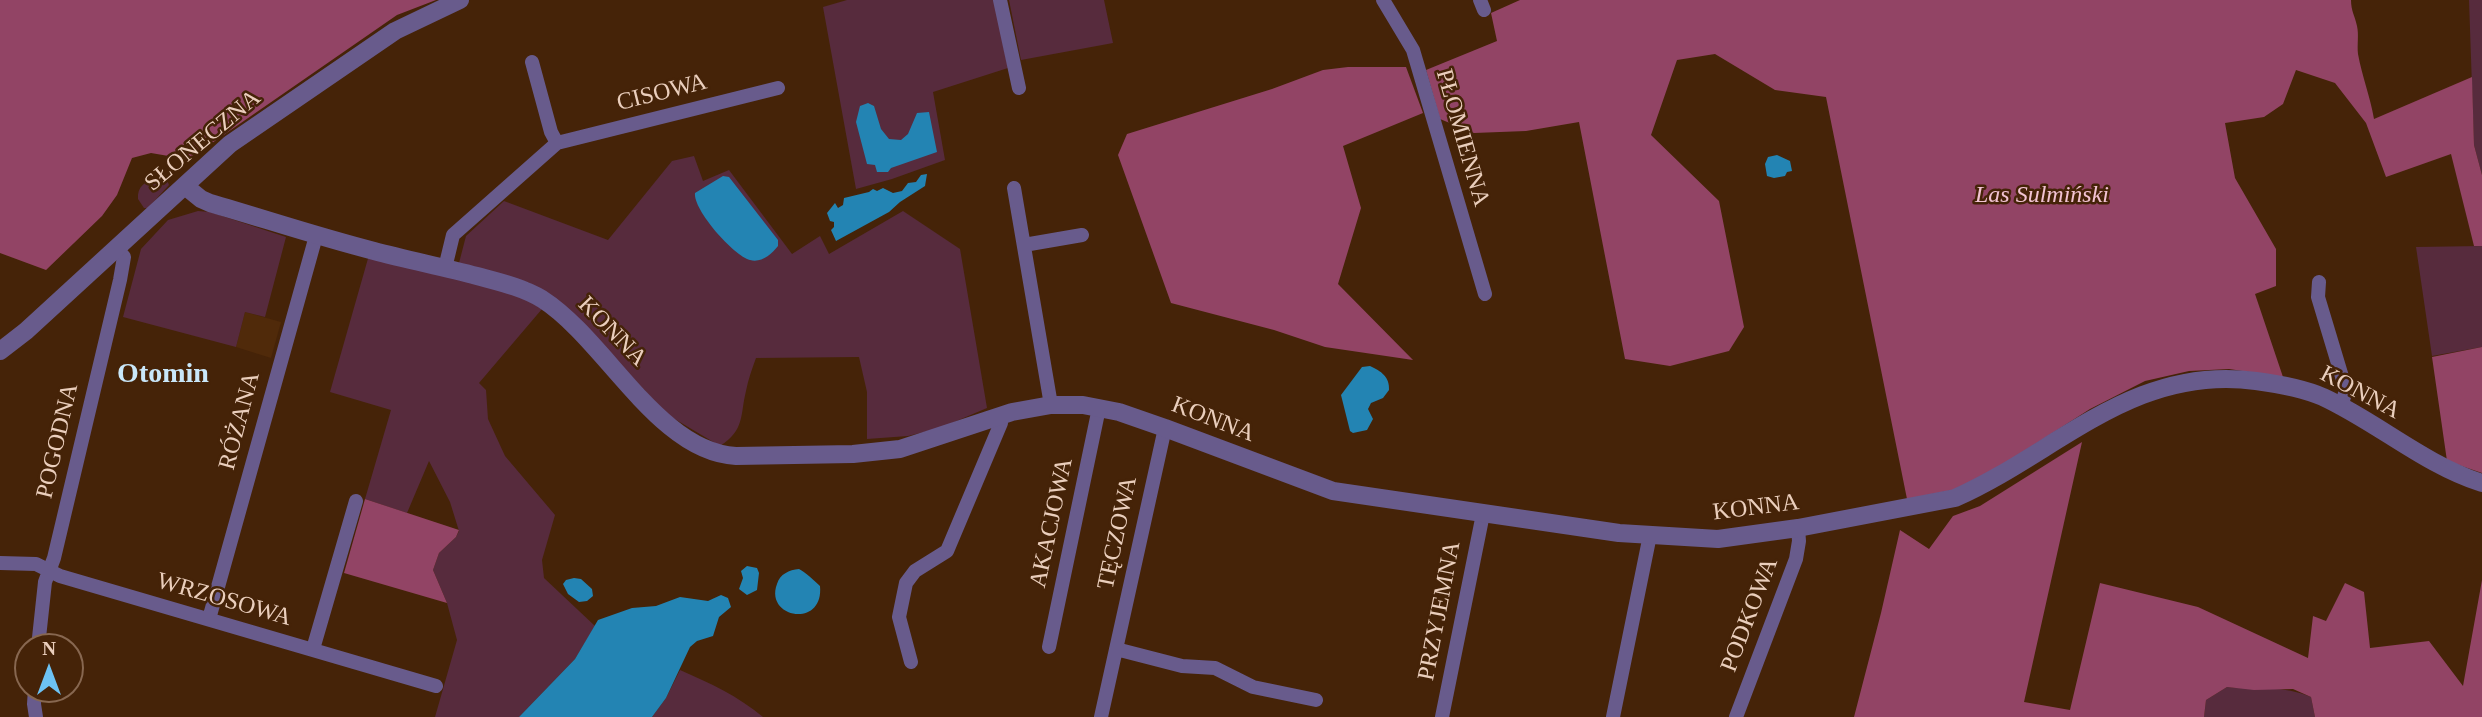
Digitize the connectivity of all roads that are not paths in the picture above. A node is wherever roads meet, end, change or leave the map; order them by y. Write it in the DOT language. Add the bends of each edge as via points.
graph roads {
  1 [pos="460,0"];
  2 [pos="1000,0"];
  3 [pos="1383,0"];
  4 [pos="532,62"];
  5 [pos="778,88"];
  6 [pos="1019,88"];
  7 [pos="557,143"];
  8 [pos="185,186"];
  9 [pos="1014,187"];
  10 [pos="1082,234"];
  11 [pos="316,236"];
  12 [pos="1024,245"];
  13 [pos="116,248"];
  14 [pos="445,268"];
  15 [pos="2319,282"];
  16 [pos="1485,294"];
  17 [pos="0,351"];
  18 [pos="1051,405"];
  19 [pos="2341,407"];
  20 [pos="1099,408"];
  21 [pos="998,416"];
  22 [pos="1165,428"];
  23 [pos="2482,484"];
  24 [pos="356,501"];
  25 [pos="1483,514"];
  26 [pos="1798,528"];
  27 [pos="1650,536"];
  28 [pos="0,563"];
  29 [pos="49,570"];
  30 [pos="209,619"];
  31 [pos="40,633"];
  32 [pos="1049,647"];
  33 [pos="313,649"];
  34 [pos="1116,649"];
  35 [pos="911,662"];
  36 [pos="436,686"];
  37 [pos="1316,701"];
  38 [pos="1101,717"];
  39 [pos="1442,717"];
  40 [pos="1613,717"];
  41 [pos="1736,717"];
  1 -- 8 [label="street, SŁONECZNA" via="406,24 312,86 230,144"];
  2 -- 6 [label="street"];
  3 -- 16 [label="street, PŁOMIENNA" via="1413,50"];
  4 -- 7 [label="street"];
  5 -- 7 [label="street, CISOWA"];
  7 -- 14 [label="street, CISOWA" via="453,235"];
  8 -- 11 [label="street, KONNA" via="210,203"];
  8 -- 13 [label="street, SŁONECZNA"];
  9 -- 12 [label="street"];
  10 -- 12 [label="street"];
  11 -- 14 [label="street, KONNA"];
  11 -- 30 [label="street, RÓŻANA"];
  12 -- 18 [label="street"];
  13 -- 17 [label="street, SŁONECZNA"];
  13 -- 29 [label="street, POGODNA" via="124,257 120,280"];
  14 -- 21 [label="street, KONNA" via="522,289 546,302 577,327 659,417 694,445 716,454 874,453 900,449"];
  15 -- 19 [label="street" via="2318,297 2346,390"];
  18 -- 20 [label="street, KONNA"];
  18 -- 21 [label="street, KONNA"];
  19 -- 23 [label="street, KONNA"];
  19 -- 26 [label="street, KONNA" via="2279,384 2214,379 2187,382 2132,398 2098,415 1955,498"];
  20 -- 22 [label="street, KONNA"];
  20 -- 32 [label="street, AKACJOWA"];
  21 -- 35 [label="street" via="1001,423 947,551 915,571 906,583 899,617"];
  22 -- 25 [label="street, KONNA" via="1333,491"];
  22 -- 34 [label="street, TĘCZOWA"];
  24 -- 33 [label="street"];
  25 -- 27 [label="street, KONNA"];
  25 -- 39 [label="street, PRZYJEMNA"];
  26 -- 27 [label="street, KONNA" via="1718,539"];
  26 -- 41 [label="street, PODKOWA" via="1796,559"];
  27 -- 40 [label="street"];
  28 -- 29 [label="street, WRZOSOWA" via="36,564"];
  29 -- 30 [label="street, WRZOSOWA"];
  29 -- 31 [label="street, POGODNA"];
  30 -- 33 [label="street, WRZOSOWA"];
  33 -- 36 [label="street, WRZOSOWA"];
  34 -- 37 [label="street" via="1182,666 1215,668 1253,687"];
  34 -- 38 [label="street, TĘCZOWA"];
}
